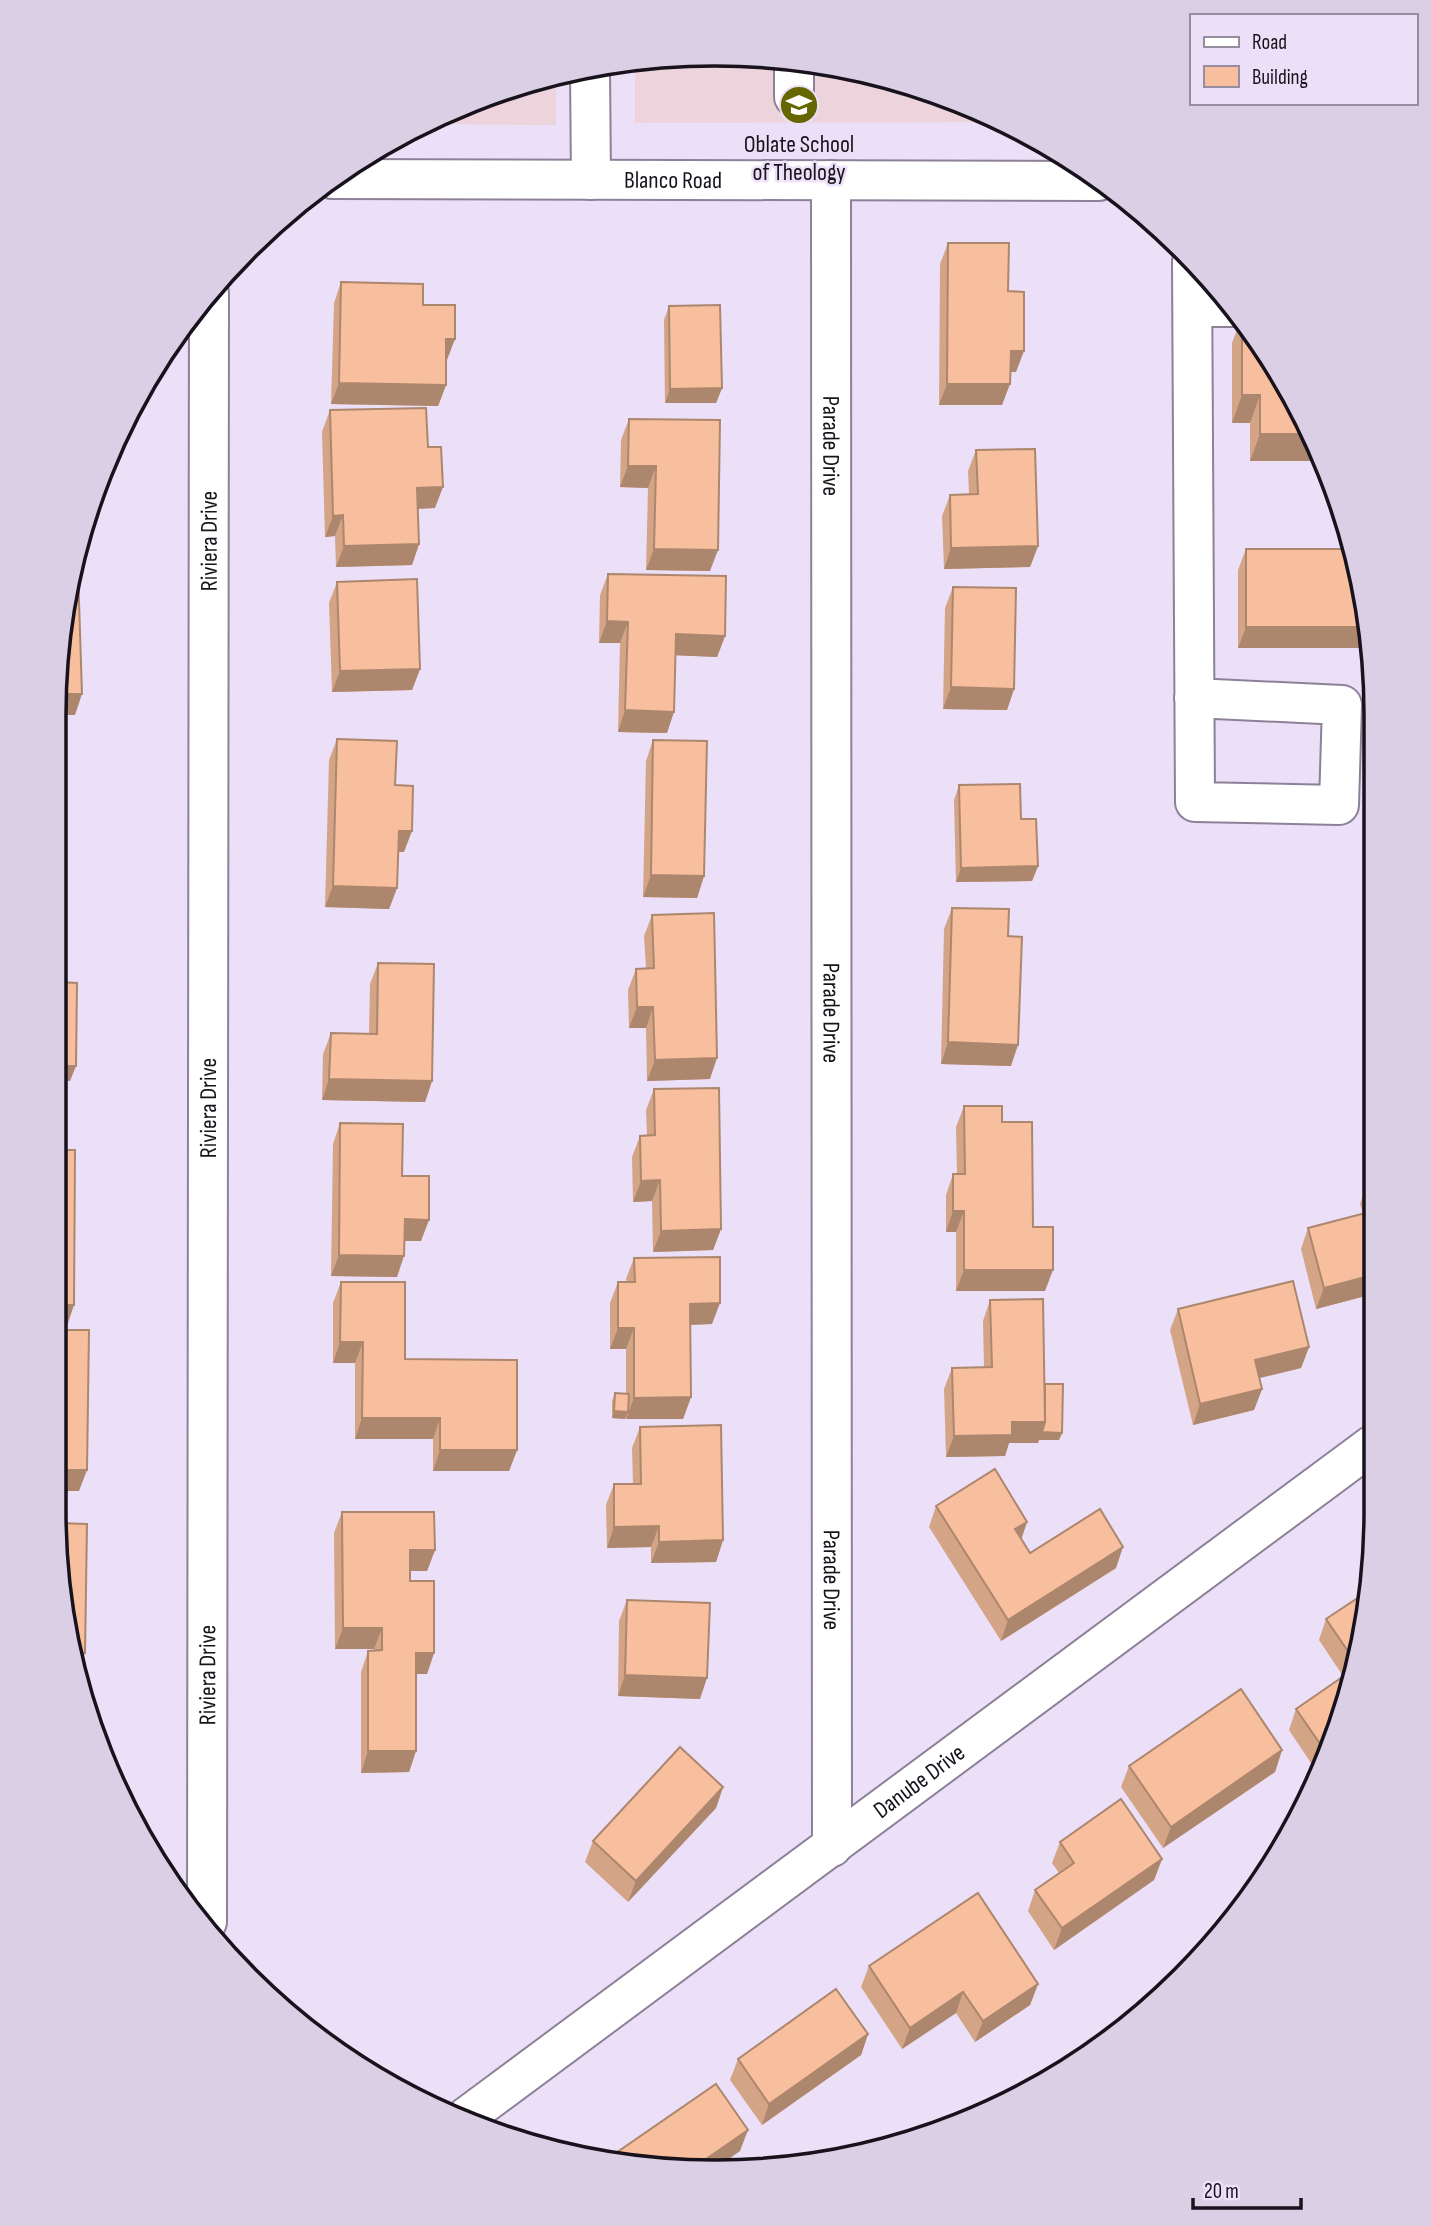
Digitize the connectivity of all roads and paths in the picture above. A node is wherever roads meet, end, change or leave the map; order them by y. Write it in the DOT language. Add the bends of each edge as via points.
graph roads {
  1 [pos="794,71"];
  2 [pos="590,79"];
  3 [pos="794,97"];
  4 [pos="351,179"];
  5 [pos="591,180"];
  6 [pos="831,180"];
  7 [pos="1083,181"];
  8 [pos="1192,277"];
  9 [pos="1193,307"];
  10 [pos="1219,307"];
  11 [pos="209,311"];
  12 [pos="1194,698"];
  13 [pos="1364,1451"];
  14 [pos="832,1847"];
  15 [pos="207,1913"];
  16 [pos="473,2112"];
  1 -- 3 [label="street"];
  2 -- 5 [label="street"];
  4 -- 5 [label="street, Blanco Road"];
  5 -- 6 [label="street, Blanco Road"];
  6 -- 7 [label="street, Blanco Road"];
  6 -- 14 [label="street, Parade Drive"];
  8 -- 9 [label="street"];
  9 -- 10 [label="street"];
  9 -- 12 [label="street"];
  11 -- 15 [label="street, Riviera Drive"];
  12 -- 12 [label="street" via="1342,705 1339,805 1195,802"];
  13 -- 14 [label="street, Danube Drive"];
  14 -- 16 [label="street, Danube Drive"];
}
